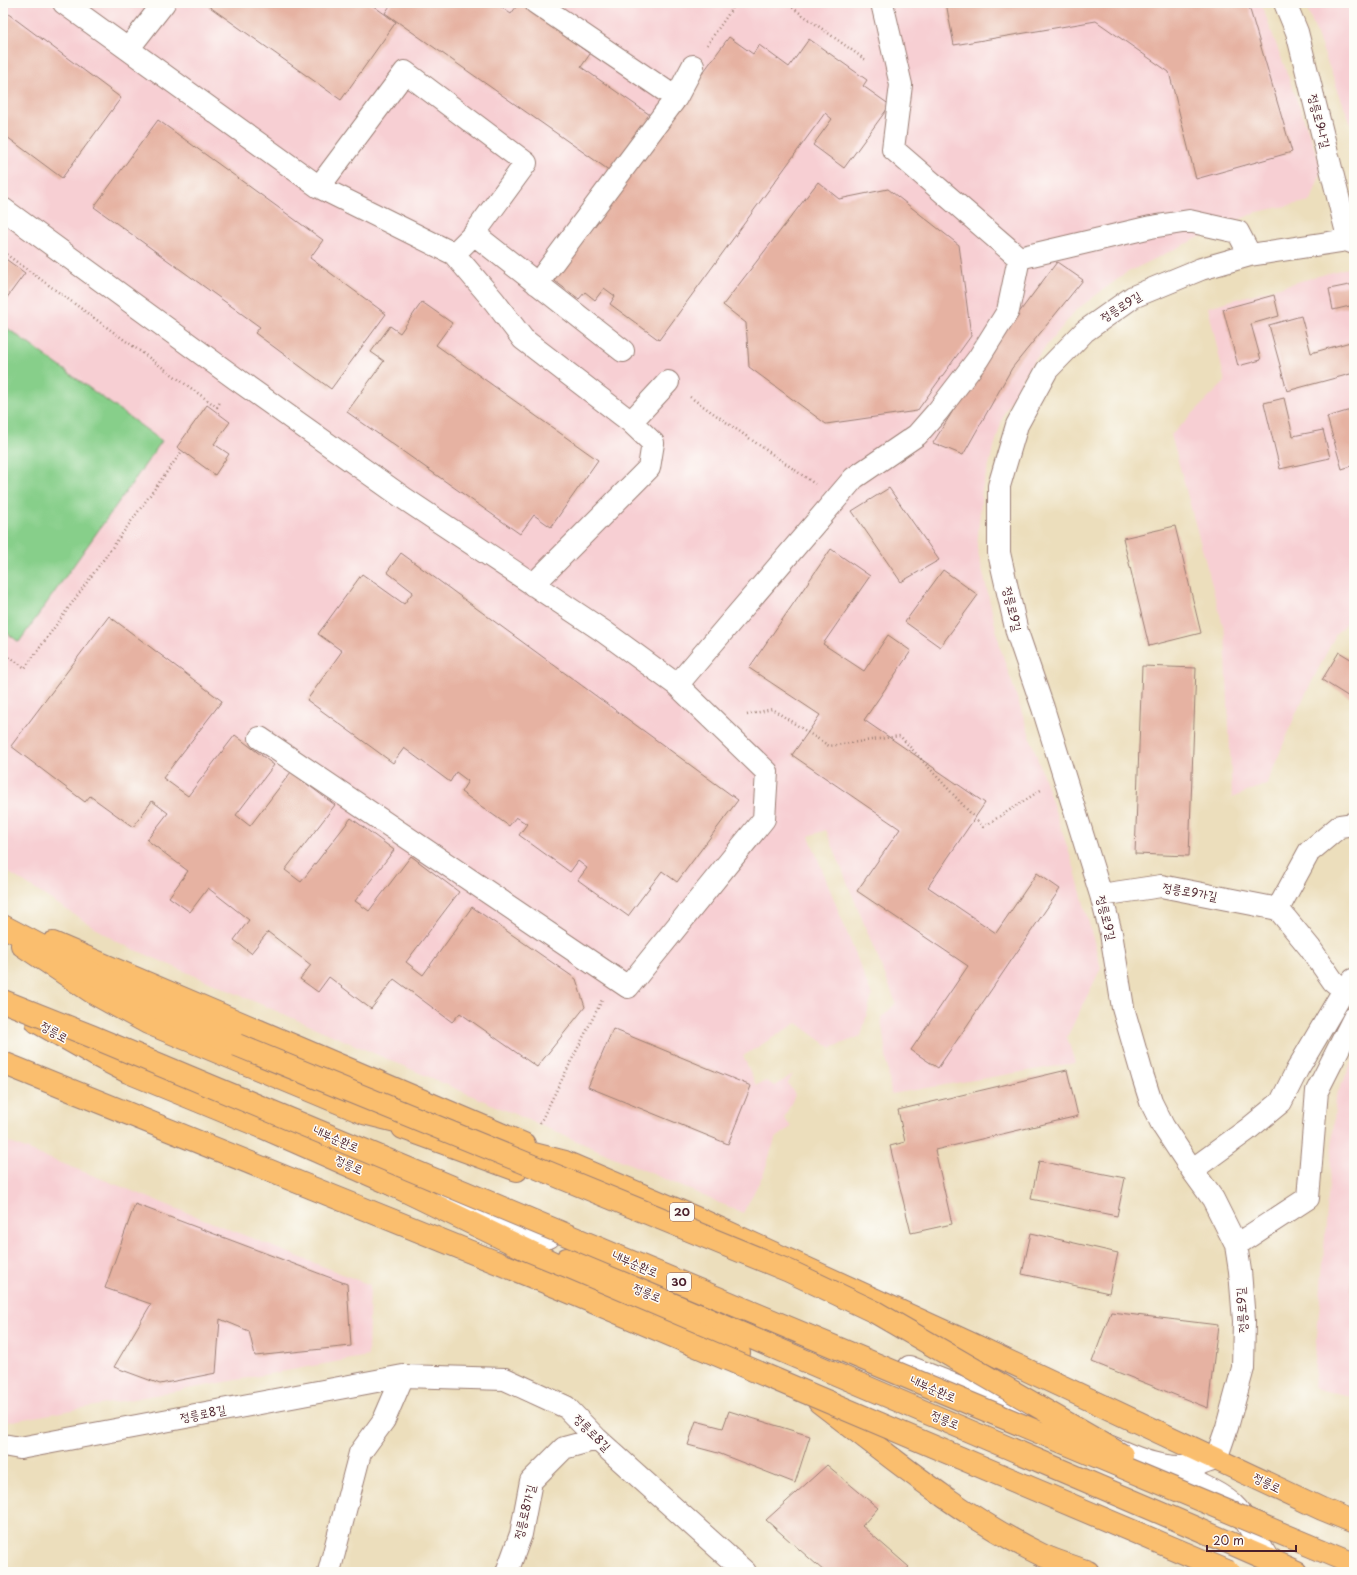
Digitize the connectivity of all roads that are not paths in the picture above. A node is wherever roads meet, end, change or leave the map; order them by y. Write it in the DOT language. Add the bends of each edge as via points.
graph roads {
  1 [pos="64,3"];
  2 [pos="164,3"];
  3 [pos="536,3"];
  4 [pos="882,3"];
  5 [pos="1285,3"];
  6 [pos="128,49"];
  7 [pos="693,66"];
  8 [pos="676,98"];
  9 [pos="319,188"];
  10 [pos="3,209"];
  11 [pos="474,234"];
  12 [pos="1352,241"];
  13 [pos="454,254"];
  14 [pos="1250,255"];
  15 [pos="1019,258"];
  16 [pos="537,284"];
  17 [pos="623,351"];
  18 [pos="668,382"];
  19 [pos="631,422"];
  20 [pos="533,585"];
  21 [pos="677,685"];
  22 [pos="260,738"];
  23 [pos="1354,824"];
  24 [pos="1101,895"];
  25 [pos="1278,908"];
  26 [pos="3,921"];
  27 [pos="3,926"];
  28 [pos="3,932"];
  29 [pos="1349,984"];
  30 [pos="4,1004"];
  31 [pos="1354,1018"];
  32 [pos="3,1063"];
  33 [pos="364,1114"];
  34 [pos="565,1162"];
  35 [pos="1192,1170"];
  36 [pos="389,1183"];
  37 [pos="701,1220"];
  38 [pos="1236,1245"];
  39 [pos="403,1376"];
  40 [pos="597,1439"];
  41 [pos="3,1445"];
  42 [pos="1216,1458"];
  43 [pos="1152,1464"];
  44 [pos="1199,1500"];
  45 [pos="1354,1522"];
  46 [pos="1268,1559"];
  47 [pos="1354,1564"];
  48 [pos="329,1572"];
  49 [pos="506,1572"];
  50 [pos="746,1572"];
  51 [pos="1088,1572"];
  52 [pos="1228,1572"];
  53 [pos="1296,1572"];
  1 -- 6 [label="street"];
  2 -- 6 [label="street"];
  3 -- 8 [label="street"];
  4 -- 15 [label="street" via="901,85 893,149"];
  5 -- 12 [label="street, 정릉로9나길" via="1297,32"];
  6 -- 9 [label="street"];
  7 -- 8 [label="street"];
  8 -- 16 [label="street"];
  9 -- 11 [label="street" via="406,72 526,163"];
  9 -- 13 [label="street"];
  10 -- 20 [label="street" via="405,499"];
  11 -- 13 [label="street"];
  11 -- 16 [label="street"];
  12 -- 14 [label="street, 정릉로9길"];
  13 -- 19 [label="street" via="494,300 523,339"];
  14 -- 15 [label="street" via="1238,232 1189,221 1151,227"];
  14 -- 24 [label="street, 정릉로9길" via="1201,269 1133,297 1085,330 1047,370 1017,425 999,486 999,553 1017,632"];
  15 -- 21 [label="street" via="1008,311 955,388 917,435 854,478"];
  16 -- 17 [label="street"];
  18 -- 19 [label="street"];
  19 -- 20 [label="street" via="653,443 649,468"];
  20 -- 21 [label="street"];
  21 -- 22 [label="street" via="767,772 764,819 628,987"];
  23 -- 25 [label="street" via="1340,826 1309,852"];
  24 -- 25 [label="street, 정릉로9가길" via="1161,886"];
  24 -- 35 [label="street, 정릉로9길" via="1111,933 1123,1008 1151,1102 1163,1126"];
  25 -- 29 [label="street" via="1333,981"];
  26 -- 34 [label="main road, 정릉로"];
  27 -- 44 [label="main road, bridge" via="149,1003 237,1045 789,1271 875,1312"];
  28 -- 33 [label="main road, 정릉로 / 20" via="95,994 148,1023"];
  29 -- 35 [label="street" via="1297,1070 1281,1102"];
  30 -- 36 [label="main road, 정릉로" via="128,1072"];
  30 -- 44 [label="main road, 내부순환로 / 30, bridge" via="91,1036"];
  31 -- 38 [label="street" via="1343,1057 1317,1091 1308,1198"];
  32 -- 52 [label="main road, bridge" via="560,1288"];
  33 -- 34 [label="main road, 정릉로 / 20"];
  33 -- 37 [label="main road, 정릉로" via="552,1184"];
  34 -- 37 [label="main road, 정릉로 / 20"];
  35 -- 38 [label="street, 정릉로9길" via="1212,1198"];
  36 -- 43 [label="street" via="776,1314"];
  36 -- 46 [label="main road, 정릉로"];
  36 -- 51 [label="main road, bridge" via="787,1377 974,1517 1043,1555"];
  37 -- 42 [label="main road, 정릉로 / 20"];
  38 -- 42 [label="street, 정릉로9길" via="1244,1321 1243,1368"];
  39 -- 40 [label="street, 정릉로8길" via="505,1379 566,1407"];
  39 -- 41 [label="street, 정릉로8길" via="20,1448"];
  39 -- 48 [label="street" via="384,1420 360,1453"];
  40 -- 49 [label="street, 정릉로8가길" via="564,1448 531,1481 521,1534"];
  40 -- 50 [label="street, 정릉로8길"];
  42 -- 43 [label="street" via="1193,1466 1169,1467"];
  42 -- 45 [label="main road, 정릉로 / 20"];
  43 -- 46 [label="street" via="1227,1500 1237,1509"];
  44 -- 47 [label="main road, 내부순환로 / 30, bridge"];
  46 -- 53 [label="main road, 정릉로"];
}
